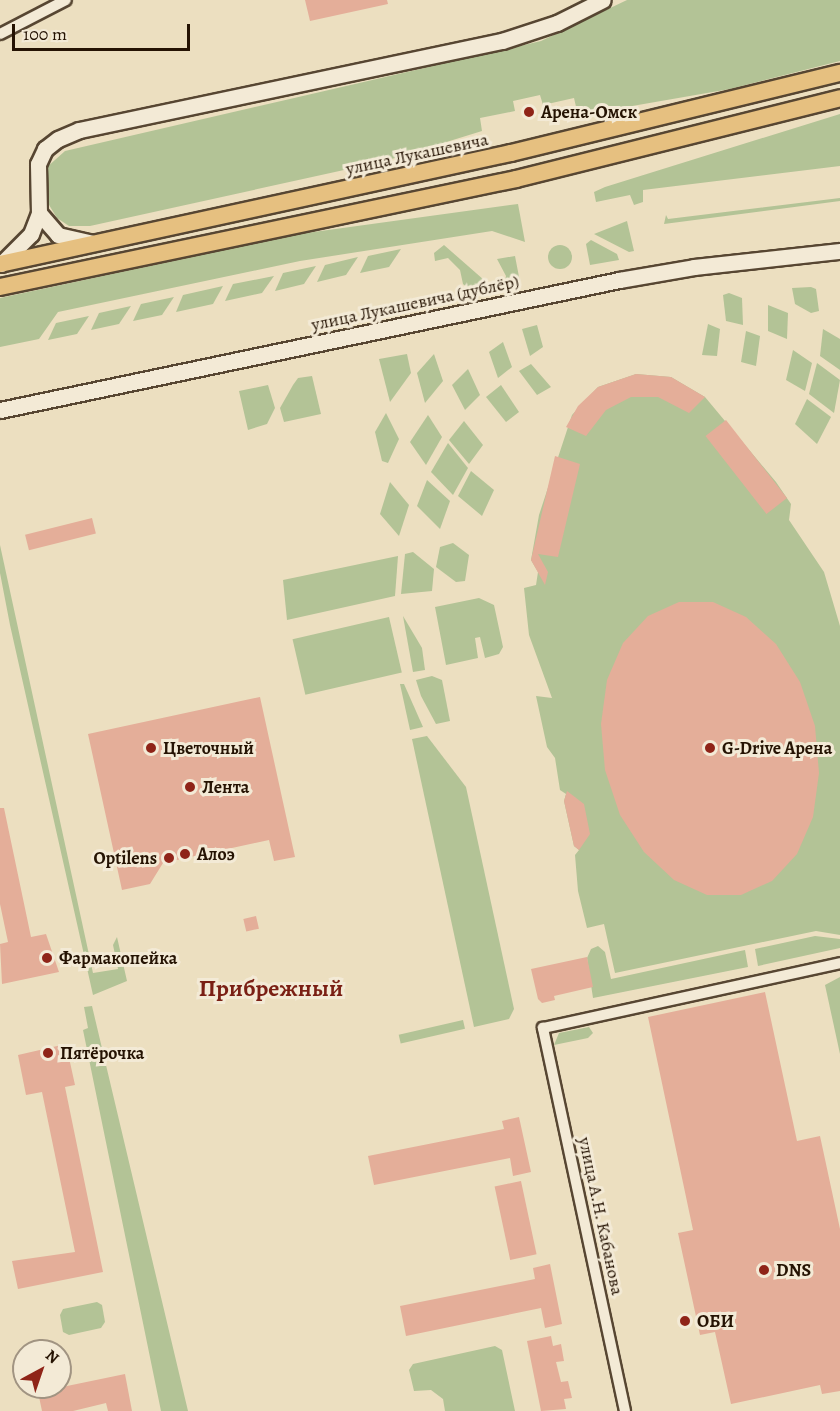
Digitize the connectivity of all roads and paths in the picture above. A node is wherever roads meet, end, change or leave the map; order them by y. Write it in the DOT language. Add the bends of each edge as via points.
graph roads {
  1 [pos="66,0"];
  2 [pos="603,0"];
  3 [pos="0,34"];
  4 [pos="840,73"];
  5 [pos="840,98"];
  6 [pos="39,213"];
  7 [pos="98,243"];
  8 [pos="840,251"];
  9 [pos="1,264"];
  10 [pos="0,287"];
  11 [pos="0,410"];
  12 [pos="840,963"];
  13 [pos="625,1411"];
  1 -- 3 [label="street"];
  2 -- 6 [label="street" via="557,23 502,41 80,130 45,149 35,181"];
  4 -- 7 [label="main road, улица Лукашевича" via="510,153"];
  5 -- 10 [label="main road" via="516,179"];
  6 -- 7 [label="street" via="58,235"];
  6 -- 9 [label="street" via="31,234"];
  7 -- 9 [label="main road, улица Лукашевича"];
  8 -- 11 [label="street, улица Лукашевича (дублёр)" via="694,267 619,280"];
  12 -- 13 [label="street, улица А.Н. Кабанова" via="543,1028"];
}
